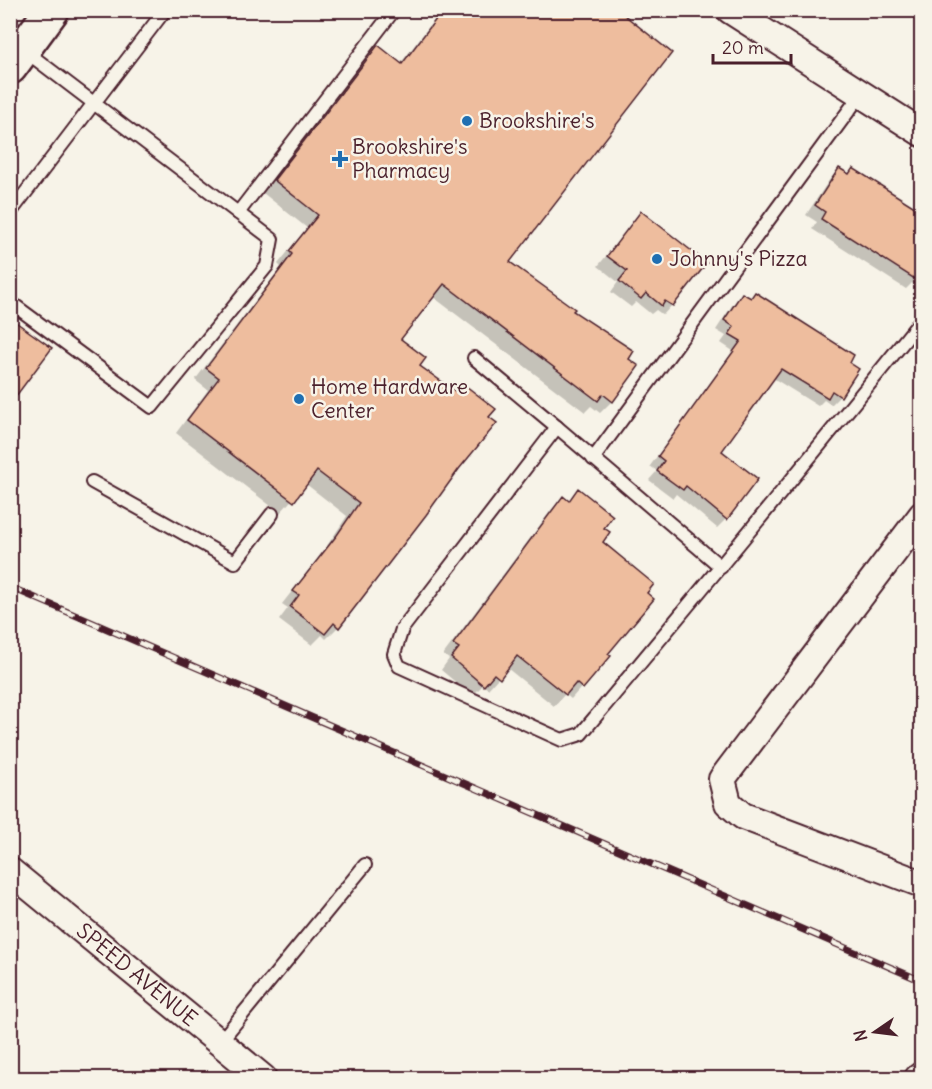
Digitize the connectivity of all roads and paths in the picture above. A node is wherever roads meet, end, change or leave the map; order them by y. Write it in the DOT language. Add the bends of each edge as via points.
graph roads {
  1 [pos="165,10"];
  2 [pos="393,10"];
  3 [pos="730,10"];
  4 [pos="45,13"];
  5 [pos="17,58"];
  6 [pos="861,94"];
  7 [pos="95,102"];
  8 [pos="921,133"];
  9 [pos="10,213"];
  10 [pos="238,213"];
  11 [pos="10,302"];
  12 [pos="921,319"];
  13 [pos="474,358"];
  14 [pos="557,427"];
  15 [pos="593,459"];
  16 [pos="92,482"];
  17 [pos="272,514"];
  18 [pos="921,515"];
  19 [pos="721,567"];
  20 [pos="365,865"];
  21 [pos="10,871"];
  22 [pos="921,885"];
  23 [pos="219,1043"];
  24 [pos="921,1075"];
  25 [pos="263,1078"];
  26 [pos="918,1078"];
  1 -- 7 [label="lane"];
  2 -- 10 [label="lane"];
  3 -- 6 [label="street"];
  4 -- 5 [label="main road"];
  5 -- 7 [label="lane"];
  6 -- 8 [label="street"];
  6 -- 15 [label="lane"];
  7 -- 9 [label="lane"];
  7 -- 10 [label="lane"];
  10 -- 11 [label="lane" via="272,239 267,266 152,407"];
  12 -- 19 [label="lane"];
  13 -- 14 [label="lane"];
  14 -- 15 [label="lane"];
  14 -- 19 [label="lane" via="402,629 394,654 399,666 562,740 580,734"];
  15 -- 19 [label="lane"];
  16 -- 17 [label="lane" via="235,562"];
  18 -- 22 [label="street" via="722,779 728,803 743,816"];
  20 -- 23 [label="lane"];
  21 -- 23 [label="street, SPEED AVENUE"];
  23 -- 25 [label="street, SPEED AVENUE"];
  24 -- 26 [label="street"];
}
